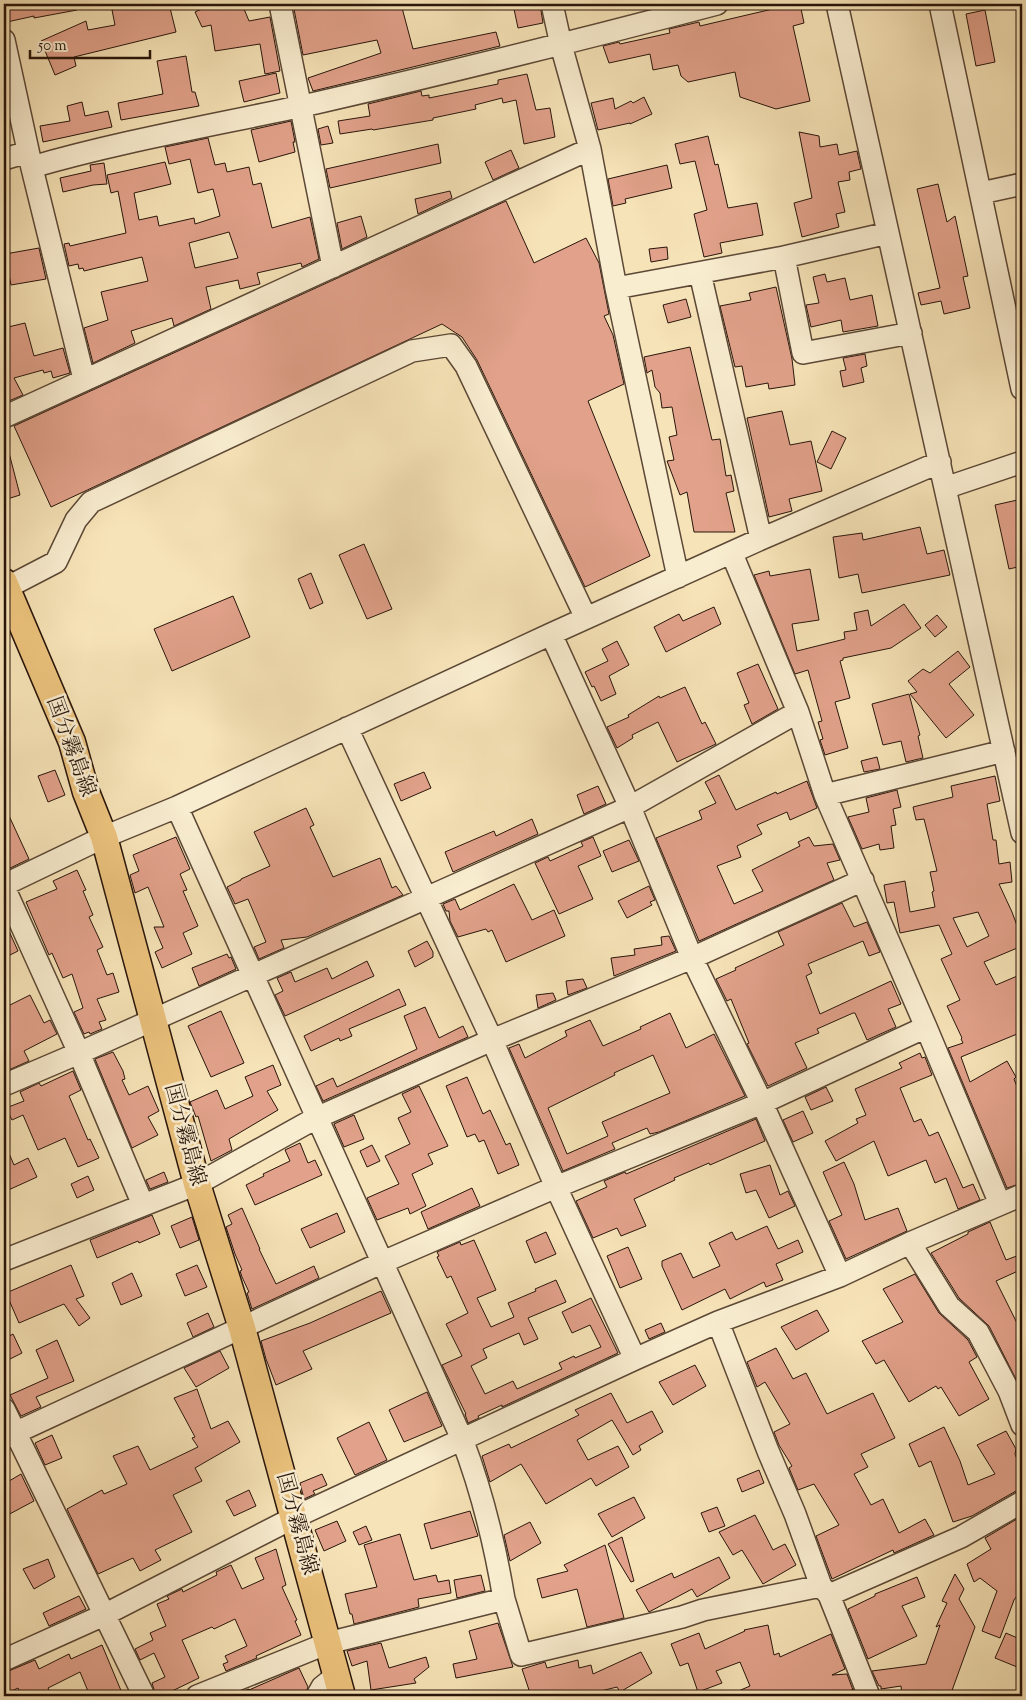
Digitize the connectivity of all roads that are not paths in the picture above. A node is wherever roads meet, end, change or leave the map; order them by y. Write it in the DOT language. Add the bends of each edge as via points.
graph roads {
  1 [pos="280,4"];
  2 [pos="552,4"];
  3 [pos="717,4"];
  4 [pos="837,4"];
  5 [pos="940,4"];
  6 [pos="4,40"];
  7 [pos="561,45"];
  8 [pos="300,106"];
  9 [pos="590,150"];
  10 [pos="4,159"];
  11 [pos="32,167"];
  12 [pos="1022,184"];
  13 [pos="981,193"];
  14 [pos="888,233"];
  15 [pos="784,257"];
  16 [pos="333,267"];
  17 [pos="700,273"];
  18 [pos="616,288"];
  19 [pos="911,333"];
  20 [pos="84,379"];
  21 [pos="1022,389"];
  22 [pos="4,417"];
  23 [pos="940,462"];
  24 [pos="1022,462"];
  25 [pos="946,488"];
  26 [pos="761,539"];
  27 [pos="732,554"];
  28 [pos="678,577"];
  29 [pos="5,585"];
  30 [pos="586,618"];
  31 [pos="551,634"];
  32 [pos="798,712"];
  33 [pos="346,728"];
  34 [pos="1004,751"];
  35 [pos="825,795"];
  36 [pos="177,807"];
  37 [pos="630,807"];
  38 [pos="1022,833"];
  39 [pos="104,837"];
  40 [pos="863,880"];
  41 [pos="4,886"];
  42 [pos="426,897"];
  43 [pos="692,958"];
  44 [pos="254,974"];
  45 [pos="153,1020"];
  46 [pos="926,1027"];
  47 [pos="492,1040"];
  48 [pos="80,1053"];
  49 [pos="4,1085"];
  50 [pos="762,1103"];
  51 [pos="316,1118"];
  52 [pos="197,1184"];
  53 [pos="556,1187"];
  54 [pos="1022,1195"];
  55 [pos="1000,1204"];
  56 [pos="143,1205"];
  57 [pos="910,1243"];
  58 [pos="4,1260"];
  59 [pos="382,1262"];
  60 [pos="840,1276"];
  61 [pos="718,1322"];
  62 [pos="242,1328"];
  63 [pos="635,1359"];
  64 [pos="4,1409"];
  65 [pos="1022,1425"];
  66 [pos="10,1435"];
  67 [pos="462,1439"];
  68 [pos="1022,1502"];
  69 [pos="295,1517"];
  70 [pos="825,1590"];
  71 [pos="504,1599"];
  72 [pos="104,1615"];
  73 [pos="328,1643"];
  74 [pos="4,1660"];
  75 [pos="340,1686"];
  76 [pos="144,1696"];
  77 [pos="197,1696"];
  78 [pos="317,1696"];
  79 [pos="869,1696"];
  1 -- 8 [label="street"];
  2 -- 7 [label="street"];
  3 -- 7 [label="street"];
  4 -- 14 [label="street"];
  5 -- 13 [label="street"];
  6 -- 11 [label="street"];
  7 -- 8 [label="street"];
  7 -- 9 [label="street"];
  8 -- 11 [label="street"];
  8 -- 16 [label="street"];
  9 -- 16 [label="street"];
  9 -- 18 [label="street"];
  10 -- 11 [label="street" via="28,152"];
  11 -- 20 [label="street"];
  12 -- 13 [label="street"];
  13 -- 21 [label="street"];
  14 -- 15 [label="street"];
  14 -- 19 [label="street"];
  15 -- 17 [label="street"];
  15 -- 19 [label="street" via="804,353"];
  16 -- 20 [label="street"];
  17 -- 18 [label="street"];
  17 -- 26 [label="street"];
  18 -- 28 [label="street"];
  19 -- 23 [label="street"];
  20 -- 22 [label="street"];
  23 -- 25 [label="street"];
  23 -- 26 [label="street"];
  24 -- 25 [label="street"];
  25 -- 34 [label="street"];
  26 -- 27 [label="street"];
  27 -- 28 [label="street"];
  27 -- 32 [label="street"];
  28 -- 30 [label="street"];
  29 -- 30 [label="street" via="56,562 76,520 91,502 412,351 452,345 466,366"];
  29 -- 39 [label="main road, 国分霧島線" via="72,742 86,792"];
  30 -- 31 [label="street"];
  31 -- 33 [label="street"];
  31 -- 37 [label="street"];
  32 -- 35 [label="street"];
  32 -- 37 [label="street"];
  33 -- 36 [label="street"];
  33 -- 42 [label="street"];
  34 -- 35 [label="street"];
  34 -- 38 [label="street"];
  35 -- 40 [label="street"];
  36 -- 39 [label="street"];
  36 -- 44 [label="street"];
  37 -- 42 [label="street"];
  37 -- 43 [label="street"];
  39 -- 41 [label="street"];
  39 -- 45 [label="main road, 国分霧島線"];
  40 -- 43 [label="street"];
  40 -- 46 [label="street"];
  41 -- 48 [label="street"];
  42 -- 44 [label="street"];
  42 -- 47 [label="street"];
  43 -- 47 [label="street"];
  43 -- 50 [label="street"];
  44 -- 45 [label="street"];
  44 -- 51 [label="street"];
  45 -- 48 [label="street"];
  45 -- 52 [label="main road, 国分霧島線"];
  46 -- 50 [label="street"];
  46 -- 55 [label="street"];
  47 -- 51 [label="street"];
  47 -- 53 [label="street"];
  48 -- 49 [label="street"];
  48 -- 56 [label="street"];
  50 -- 53 [label="street"];
  50 -- 60 [label="street"];
  51 -- 52 [label="street"];
  51 -- 59 [label="street"];
  52 -- 56 [label="street"];
  52 -- 62 [label="main road, 国分霧島線"];
  53 -- 59 [label="street"];
  53 -- 63 [label="street"];
  54 -- 55 [label="street"];
  55 -- 57 [label="street"];
  56 -- 58 [label="street"];
  57 -- 60 [label="street"];
  57 -- 65 [label="street" via="949,1306 978,1332"];
  59 -- 62 [label="street"];
  59 -- 67 [label="street"];
  60 -- 61 [label="street"];
  61 -- 63 [label="street"];
  61 -- 70 [label="street"];
  62 -- 66 [label="street"];
  62 -- 69 [label="main road, 国分霧島線"];
  63 -- 67 [label="street"];
  64 -- 66 [label="street"];
  66 -- 72 [label="street"];
  67 -- 69 [label="street"];
  67 -- 71 [label="street" via="495,1547"];
  68 -- 70 [label="street" via="961,1537"];
  69 -- 72 [label="street"];
  69 -- 73 [label="main road, 国分霧島線"];
  70 -- 71 [label="street" via="704,1610 521,1655"];
  70 -- 79 [label="street"];
  71 -- 73 [label="street"];
  72 -- 74 [label="street"];
  72 -- 76 [label="street"];
  73 -- 75 [label="main road, 国分霧島線"];
  73 -- 77 [label="street"];
  75 -- 78 [label="street" via="322,1687"];
}
